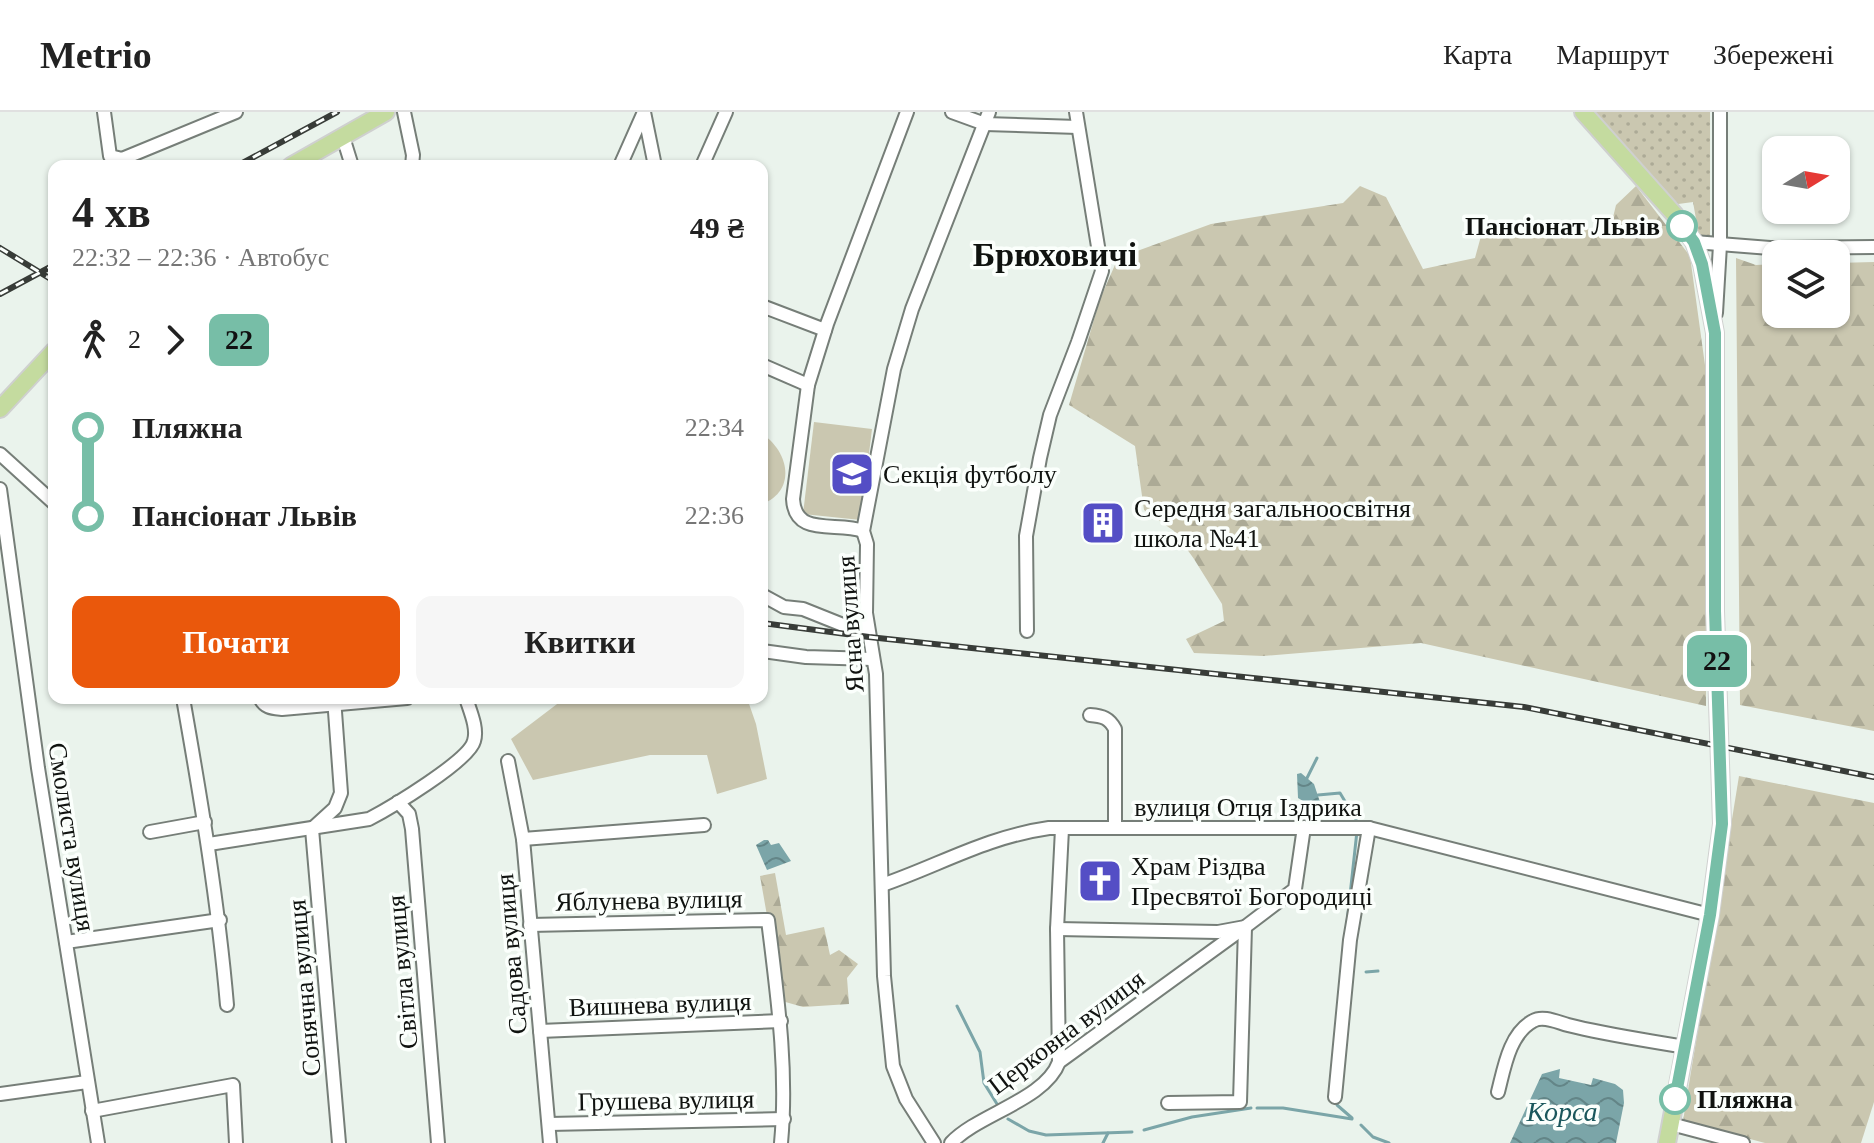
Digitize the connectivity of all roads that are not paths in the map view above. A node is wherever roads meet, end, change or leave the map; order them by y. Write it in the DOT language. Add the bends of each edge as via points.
graph roads {
  1 [pos="104,112"];
  2 [pos="236,112"];
  3 [pos="386,112"];
  4 [pos="404,112"];
  5 [pos="644,112"];
  6 [pos="726,112"];
  7 [pos="907,112"];
  8 [pos="952,112"];
  9 [pos="1076,112"];
  10 [pos="1583,112"];
  11 [pos="1720,112"];
  12 [pos="987,118"];
  13 [pos="1078,127"];
  14 [pos="343,137"];
  15 [pos="302,160"];
  16 [pos="350,160"];
  17 [pos="413,160"];
  18 [pos="623,160"];
  19 [pos="654,160"];
  20 [pos="705,160"];
  21 [pos="1694,242"];
  22 [pos="1720,245"];
  23 [pos="1874,247"];
  24 [pos="768,308"];
  25 [pos="825,330"];
  26 [pos="1715,333"];
  27 [pos="48,357"];
  28 [pos="768,368"];
  29 [pos="808,385"];
  30 [pos="0,409"];
  31 [pos="0,454"];
  32 [pos="0,489"];
  33 [pos="48,498"];
  34 [pos="863,531"];
  35 [pos="14,596"];
  36 [pos="768,598"];
  37 [pos="0,599"];
  38 [pos="867,629"];
  39 [pos="1027,631"];
  40 [pos="768,652"];
  41 [pos="872,659"];
  42 [pos="184,704"];
  43 [pos="263,704"];
  44 [pos="307,704"];
  45 [pos="334,704"];
  46 [pos="468,704"];
  47 [pos="1090,715"];
  48 [pos="508,761"];
  49 [pos="398,802"];
  50 [pos="205,822"];
  51 [pos="704,825"];
  52 [pos="1304,827"];
  53 [pos="1115,828"];
  54 [pos="1369,828"];
  55 [pos="312,829"];
  56 [pos="1062,829"];
  57 [pos="150,832"];
  58 [pos="523,839"];
  59 [pos="209,844"];
  60 [pos="882,885"];
  61 [pos="1710,915"];
  62 [pos="220,920"];
  63 [pos="530,925"];
  64 [pos="1245,927"];
  65 [pos="1057,929"];
  66 [pos="66,942"];
  67 [pos="227,1005"];
  68 [pos="781,1021"];
  69 [pos="540,1031"];
  70 [pos="1685,1047"];
  71 [pos="1059,1062"];
  72 [pos="87,1082"];
  73 [pos="1498,1092"];
  74 [pos="0,1094"];
  75 [pos="1335,1097"];
  76 [pos="1168,1103"];
  77 [pos="92,1111"];
  78 [pos="784,1119"];
  79 [pos="549,1124"];
  80 [pos="1671,1124"];
  81 [pos="98,1143"];
  82 [pos="236,1143"];
  83 [pos="339,1143"];
  84 [pos="438,1143"];
  85 [pos="550,1143"];
  86 [pos="781,1143"];
  87 [pos="934,1143"];
  88 [pos="951,1143"];
  89 [pos="1667,1143"];
  90 [pos="1743,1143"];
  1 -- 2 [label="street" via="110,156 122,159"];
  3 -- 14 [label="main road"];
  4 -- 17 [label="street"];
  5 -- 18 [label="street"];
  5 -- 19 [label="street"];
  6 -- 20 [label="street"];
  7 -- 25 [label="street"];
  8 -- 12 [label="street"];
  9 -- 13 [label="street"];
  10 -- 21 [label="main road"];
  11 -- 22 [label="street"];
  12 -- 13 [label="street"];
  12 -- 34 [label="street, Ясна вулиця" via="912,309 894,369"];
  13 -- 39 [label="street" via="1102,271 1042,448 1026,536"];
  14 -- 15 [label="main road"];
  14 -- 16 [label="street"];
  21 -- 22 [label="street"];
  21 -- 26 [label="main road"];
  22 -- 23 [label="street"];
  22 -- 26 [label="street"];
  24 -- 25 [label="street"];
  25 -- 29 [label="street"];
  26 -- 61 [label="main road" via="1722,824"];
  27 -- 30 [label="main road"];
  28 -- 29 [label="street"];
  29 -- 34 [label="street" via="793,510 804,522"];
  31 -- 33 [label="street"];
  32 -- 35 [label="street, Смолиста вулиця"];
  34 -- 38 [label="street, Ясна вулиця"];
  35 -- 37 [label="street"];
  35 -- 66 [label="street, Смолиста вулиця"];
  36 -- 38 [label="street"];
  38 -- 41 [label="street, Ясна вулиця"];
  40 -- 41 [label="street"];
  41 -- 60 [label="street, Ясна вулиця"];
  42 -- 50 [label="street"];
  43 -- 44 [label="street"];
  45 -- 55 [label="street" via="341,793 335,808"];
  46 -- 49 [label="street" via="476,734 468,755"];
  47 -- 53 [label="street" via="1110,720 1115,729"];
  48 -- 58 [label="street, Садова вулиця"];
  49 -- 55 [label="street" via="369,819"];
  49 -- 84 [label="street, Світла вулиця" via="409,814 412,829"];
  50 -- 57 [label="street"];
  50 -- 59 [label="street"];
  51 -- 58 [label="street"];
  52 -- 53 [label="street, вулиця Отця Іздрика"];
  52 -- 54 [label="street, вулиця Отця Іздрика"];
  52 -- 64 [label="street, Церковна вулиця" via="1295,889"];
  53 -- 56 [label="street, вулиця Отця Іздрика"];
  54 -- 61 [label="street, вулиця Отця Іздрика"];
  54 -- 75 [label="street" via="1350,940"];
  55 -- 59 [label="street"];
  55 -- 83 [label="street, Сонячна вулиця"];
  56 -- 60 [label="street, вулиця Отця Іздрика" via="1018,833"];
  56 -- 65 [label="street"];
  58 -- 63 [label="street, Садова вулиця"];
  59 -- 62 [label="street"];
  60 -- 87 [label="street, Ясна вулиця" via="893,1066 906,1099"];
  61 -- 70 [label="main road"];
  62 -- 66 [label="street"];
  62 -- 67 [label="street"];
  63 -- 68 [label="street, Яблунева вулиця" via="768,920"];
  63 -- 69 [label="street, Садова вулиця"];
  64 -- 65 [label="street" via="1218,932"];
  64 -- 71 [label="street, Церковна вулиця"];
  64 -- 76 [label="street" via="1240,1102"];
  65 -- 71 [label="street"];
  66 -- 72 [label="street, Смолиста вулиця"];
  68 -- 69 [label="street, Вишнева вулиця"];
  68 -- 78 [label="street"];
  69 -- 79 [label="street, Садова вулиця"];
  70 -- 73 [label="street" via="1541,1018 1519,1034"];
  70 -- 80 [label="main road"];
  71 -- 88 [label="street, Церковна вулиця" via="1055,1073 1016,1104"];
  72 -- 74 [label="street"];
  72 -- 77 [label="street, Смолиста вулиця"];
  77 -- 81 [label="street, Смолиста вулиця"];
  77 -- 82 [label="street" via="233,1085"];
  78 -- 79 [label="street, Грушева вулиця"];
  78 -- 86 [label="street"];
  79 -- 85 [label="street, Садова вулиця"];
  80 -- 89 [label="main road"];
  80 -- 90 [label="street"];
}
